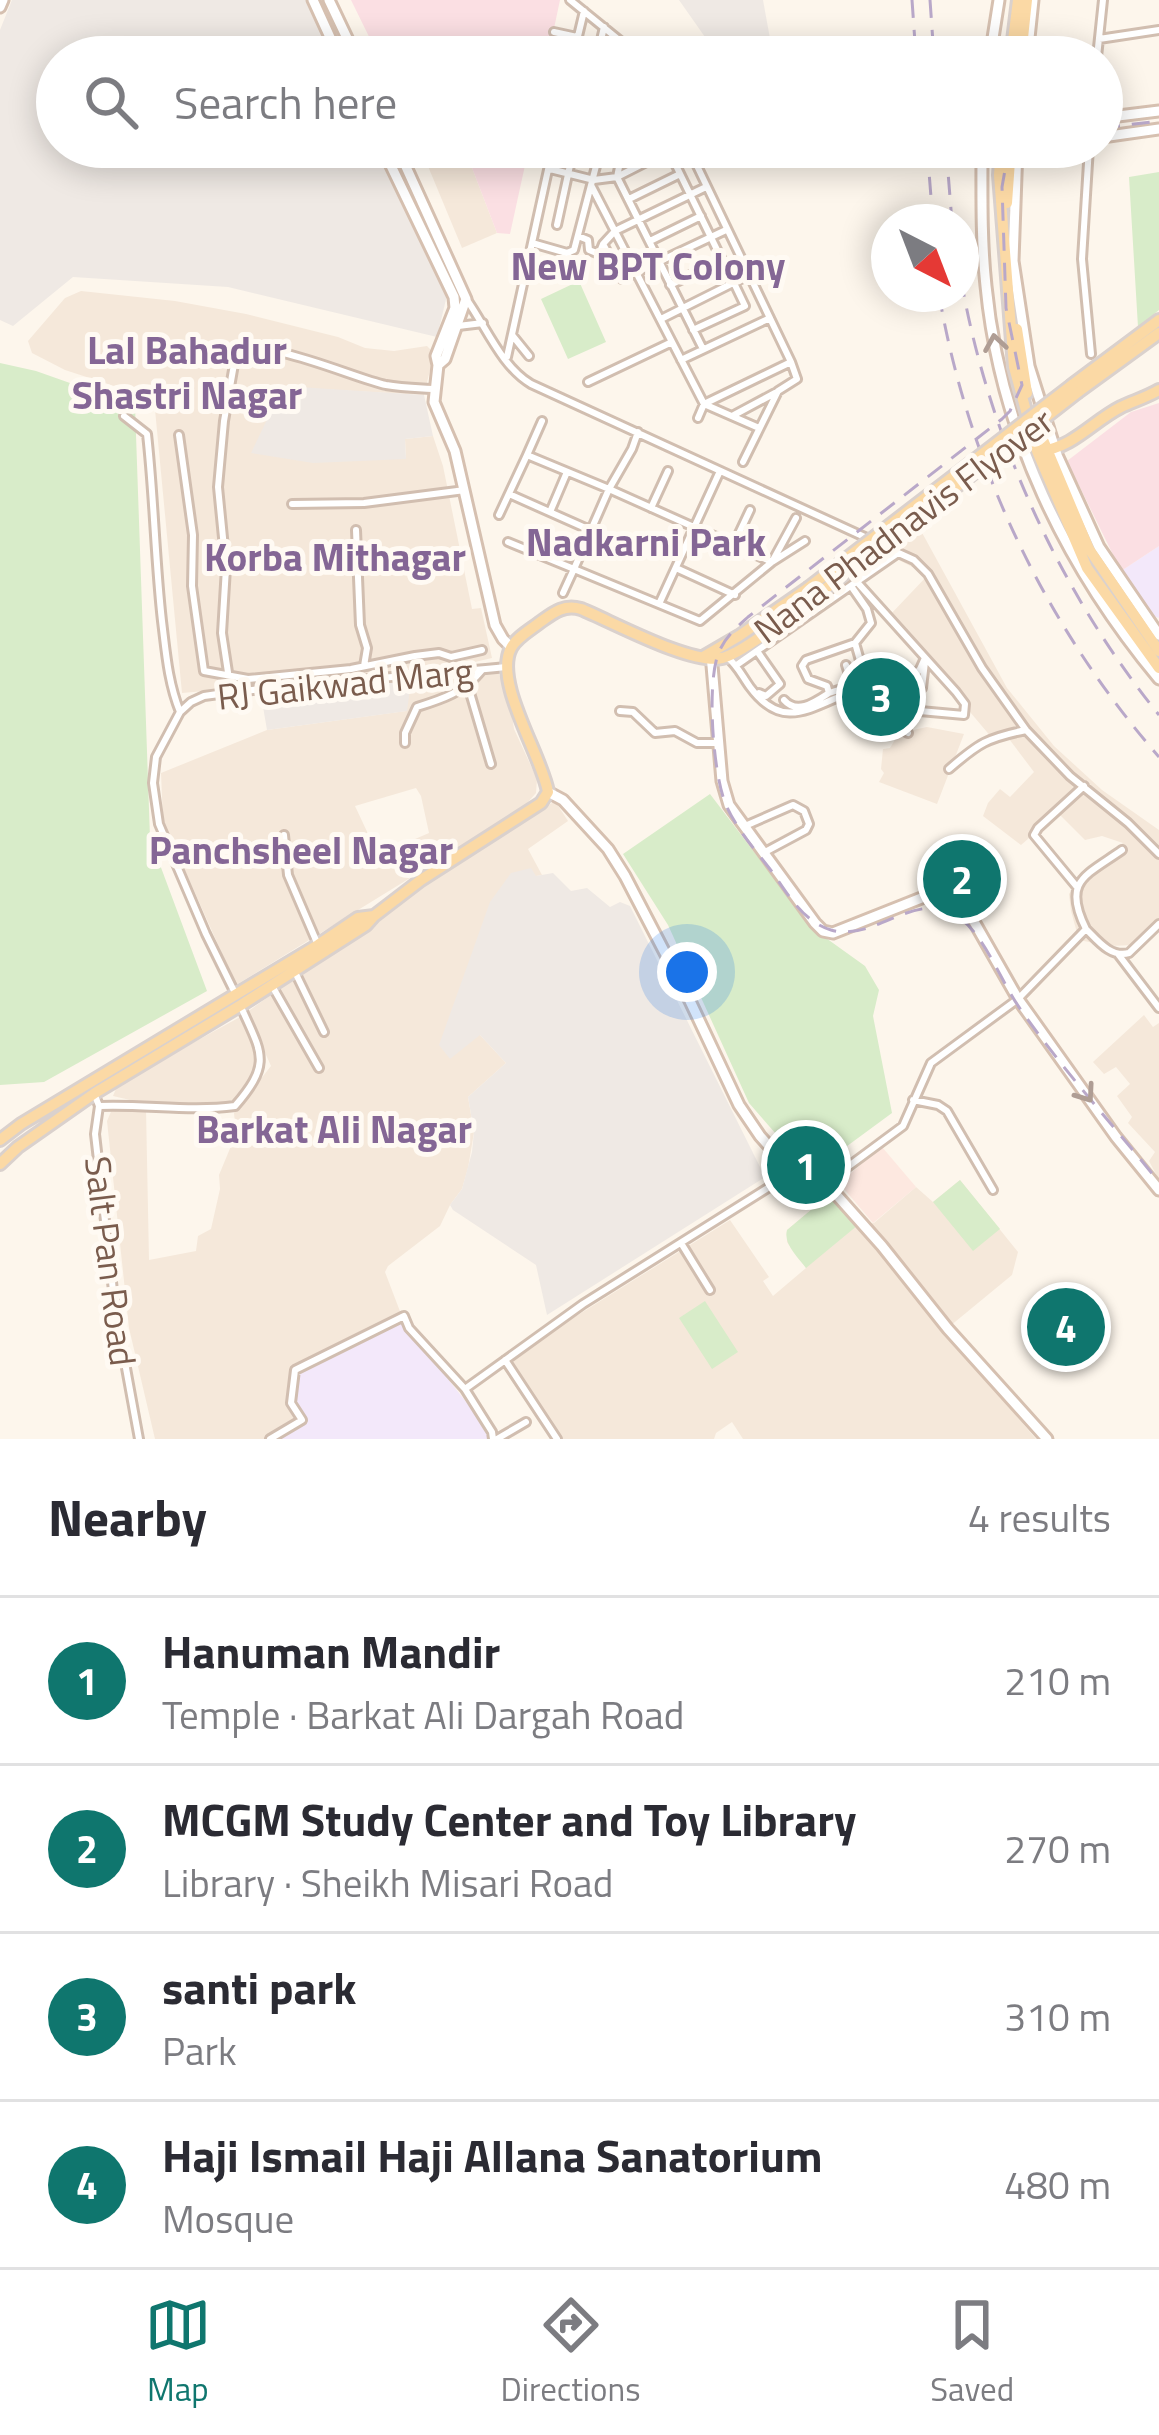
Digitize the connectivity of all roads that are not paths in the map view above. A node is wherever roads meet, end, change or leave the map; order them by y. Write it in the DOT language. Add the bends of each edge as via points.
graph roads {
  1 [pos="313,0"];
  2 [pos="329,0"];
  3 [pos="570,0"];
  4 [pos="999,0"];
  5 [pos="1018,0"];
  6 [pos="1030,0"];
  7 [pos="1103,0"];
  8 [pos="584,11"];
  9 [pos="604,27"];
  10 [pos="1159,30"];
  11 [pos="554,32"];
  12 [pos="329,36"];
  13 [pos="346,36"];
  14 [pos="572,36"];
  15 [pos="577,36"];
  16 [pos="602,36"];
  17 [pos="615,36"];
  18 [pos="993,36"];
  19 [pos="1014,36"];
  20 [pos="1026,36"];
  21 [pos="1099,36"];
  22 [pos="1119,36"];
  23 [pos="1159,110"];
  24 [pos="1123,115"];
  25 [pos="1159,130"];
  26 [pos="1123,134"];
  27 [pos="393,168"];
  28 [pos="405,168"];
  29 [pos="569,168"];
  30 [pos="596,168"];
  31 [pos="619,168"];
  32 [pos="634,168"];
  33 [pos="678,168"];
  34 [pos="697,168"];
  35 [pos="982,168"];
  36 [pos="1002,168"];
  37 [pos="1088,168"];
  38 [pos="549,169"];
  39 [pos="568,174"];
  40 [pos="680,174"];
  41 [pos="617,177"];
  42 [pos="593,183"];
  43 [pos="706,187"];
  44 [pos="690,195"];
  45 [pos="628,200"];
  46 [pos="701,217"];
  47 [pos="638,220"];
  48 [pos="557,226"];
  49 [pos="727,230"];
  50 [pos="615,231"];
  51 [pos="578,236"];
  52 [pos="711,237"];
  53 [pos="649,242"];
  54 [pos="532,243"];
  55 [pos="603,244"];
  56 [pos="569,253"];
  57 [pos="440,256"];
  58 [pos="722,260"];
  59 [pos="659,262"];
  60 [pos="637,273"];
  61 [pos="729,273"];
  62 [pos="749,275"];
  63 [pos="524,279"];
  64 [pos="734,283"];
  65 [pos="670,286"];
  66 [pos="461,301"];
  67 [pos="682,309"];
  68 [pos="770,317"];
  69 [pos="661,320"];
  70 [pos="1159,320"];
  71 [pos="483,322"];
  72 [pos="458,326"];
  73 [pos="693,330"];
  74 [pos="511,334"];
  75 [pos="672,342"];
  76 [pos="1155,342"];
  77 [pos="703,349"];
  78 [pos="1091,354"];
  79 [pos="529,356"];
  80 [pos="506,360"];
  81 [pos="681,360"];
  82 [pos="791,362"];
  83 [pos="438,365"];
  84 [pos="588,382"];
  85 [pos="434,389"];
  86 [pos="1075,389"];
  87 [pos="1159,390"];
  88 [pos="778,391"];
  89 [pos="704,404"];
  90 [pos="124,416"];
  91 [pos="731,416"];
  92 [pos="698,418"];
  93 [pos="542,421"];
  94 [pos="759,428"];
  95 [pos="638,432"];
  96 [pos="178,434"];
  97 [pos="1041,452"];
  98 [pos="526,455"];
  99 [pos="743,462"];
  100 [pos="668,471"];
  101 [pos="720,471"];
  102 [pos="567,472"];
  103 [pos="609,489"];
  104 [pos="465,490"];
  105 [pos="509,494"];
  106 [pos="292,504"];
  107 [pos="651,508"];
  108 [pos="750,510"];
  109 [pos="550,512"];
  110 [pos="499,515"];
  111 [pos="796,518"];
  112 [pos="694,527"];
  113 [pos="356,530"];
  114 [pos="590,530"];
  115 [pos="538,536"];
  116 [pos="805,541"];
  117 [pos="508,542"];
  118 [pos="734,545"];
  119 [pos="898,553"];
  120 [pos="580,555"];
  121 [pos="772,562"];
  122 [pos="676,568"];
  123 [pos="574,569"];
  124 [pos="854,584"];
  125 [pos="563,593"];
  126 [pos="735,595"];
  127 [pos="658,605"];
  128 [pos="855,643"];
  129 [pos="747,644"];
  130 [pos="1151,644"];
  131 [pos="511,647"];
  132 [pos="482,650"];
  133 [pos="709,656"];
  134 [pos="731,657"];
  135 [pos="925,658"];
  136 [pos="845,665"];
  137 [pos="364,666"];
  138 [pos="506,667"];
  139 [pos="879,668"];
  140 [pos="1159,668"];
  141 [pos="482,670"];
  142 [pos="823,670"];
  143 [pos="863,671"];
  144 [pos="227,674"];
  145 [pos="1159,679"];
  146 [pos="851,681"];
  147 [pos="468,686"];
  148 [pos="922,688"];
  149 [pos="828,689"];
  150 [pos="231,692"];
  151 [pos="890,695"];
  152 [pos="784,700"];
  153 [pos="620,711"];
  154 [pos="180,712"];
  155 [pos="879,712"];
  156 [pos="1026,730"];
  157 [pos="908,733"];
  158 [pos="405,743"];
  159 [pos="718,743"];
  160 [pos="491,764"];
  161 [pos="949,769"];
  162 [pos="1084,787"];
  163 [pos="548,792"];
  164 [pos="743,827"];
  165 [pos="284,835"];
  166 [pos="1122,850"];
  167 [pos="763,853"];
  168 [pos="1159,854"];
  169 [pos="1077,887"];
  170 [pos="374,916"];
  171 [pos="1159,924"];
  172 [pos="1086,929"];
  173 [pos="318,945"];
  174 [pos="1118,954"];
  175 [pos="294,970"];
  176 [pos="272,984"];
  177 [pos="1018,999"];
  178 [pos="238,1000"];
  179 [pos="1159,1008"];
  180 [pos="324,1032"];
  181 [pos="319,1068"];
  182 [pos="95,1094"];
  183 [pos="913,1100"];
  184 [pos="0,1140"];
  185 [pos="784,1162"];
  186 [pos="0,1164"];
  187 [pos="796,1174"];
  188 [pos="826,1183"];
  189 [pos="772,1186"];
  190 [pos="993,1190"];
  191 [pos="1159,1190"];
  192 [pos="681,1243"];
  193 [pos="710,1290"];
  194 [pos="505,1360"];
  195 [pos="465,1389"];
  196 [pos="526,1422"];
  197 [pos="140,1439"];
  198 [pos="270,1439"];
  199 [pos="495,1439"];
  200 [pos="557,1439"];
  201 [pos="1047,1439"];
  1 -- 12 [label="main road"];
  2 -- 13 [label="main road"];
  3 -- 8 [label="street"];
  4 -- 18 [label="main road"];
  5 -- 19 [label="main road"];
  6 -- 20 [label="main road"];
  7 -- 21 [label="street"];
  8 -- 9 [label="street"];
  8 -- 15 [label="street"];
  9 -- 16 [label="street"];
  9 -- 17 [label="street"];
  10 -- 22 [label="street"];
  11 -- 14 [label="street"];
  23 -- 24 [label="main road"];
  25 -- 26 [label="main road"];
  27 -- 57 [label="main road"];
  28 -- 57 [label="main road"];
  29 -- 39 [label="street"];
  30 -- 42 [label="street"];
  31 -- 41 [label="street"];
  32 -- 41 [label="street"];
  33 -- 40 [label="street"];
  34 -- 43 [label="street"];
  97 -- 35 [label="main road, one-way" via="1000,372 986,288"];
  36 -- 97 [label="main road" via="1014,367"];
  37 -- 78 [label="street" via="1082,259"];
  38 -- 39 [label="street"];
  38 -- 54 [label="street"];
  39 -- 42 [label="street"];
  39 -- 48 [label="street"];
  40 -- 44 [label="street"];
  40 -- 45 [label="street"];
  41 -- 42 [label="street"];
  41 -- 45 [label="street"];
  42 -- 50 [label="street"];
  42 -- 51 [label="street"];
  43 -- 44 [label="street"];
  43 -- 49 [label="street"];
  44 -- 46 [label="street"];
  44 -- 47 [label="street"];
  45 -- 47 [label="street"];
  46 -- 52 [label="street"];
  46 -- 53 [label="street"];
  47 -- 50 [label="street"];
  47 -- 53 [label="street"];
  49 -- 52 [label="street"];
  49 -- 62 [label="street"];
  50 -- 55 [label="street"];
  50 -- 60 [label="street"];
  51 -- 55 [label="street" via="599,254"];
  51 -- 56 [label="street"];
  52 -- 58 [label="street"];
  52 -- 59 [label="street"];
  53 -- 59 [label="street"];
  54 -- 56 [label="street"];
  54 -- 63 [label="street"];
  55 -- 60 [label="street" via="620,278"];
  56 -- 63 [label="street"];
  57 -- 66 [label="main road"];
  58 -- 61 [label="street"];
  58 -- 65 [label="street"];
  59 -- 60 [label="street"];
  59 -- 65 [label="street"];
  60 -- 69 [label="street"];
  62 -- 64 [label="street"];
  62 -- 68 [label="street"];
  63 -- 74 [label="street"];
  64 -- 67 [label="street"];
  64 -- 73 [label="street" via="745,305"];
  65 -- 67 [label="street"];
  66 -- 71 [label="street"];
  66 -- 72 [label="main road"];
  66 -- 83 [label="main road"];
  67 -- 69 [label="street"];
  67 -- 73 [label="street"];
  68 -- 77 [label="street"];
  68 -- 82 [label="street"];
  69 -- 75 [label="street"];
  70 -- 86 [label="main road"];
  71 -- 72 [label="street"];
  71 -- 80 [label="street"];
  72 -- 83 [label="main road"];
  73 -- 77 [label="street"];
  74 -- 79 [label="street"];
  74 -- 80 [label="street"];
  75 -- 81 [label="street"];
  75 -- 84 [label="street"];
  76 -- 86 [label="main road"];
  77 -- 81 [label="street"];
  80 -- 95 [label="street" via="531,384"];
  81 -- 89 [label="street"];
  82 -- 88 [label="street" via="797,379"];
  82 -- 89 [label="street"];
  83 -- 85 [label="main road"];
  85 -- 104 [label="main road"];
  85 -- 144 [label="street" via="388,385 291,354 236,353 218,487"];
  86 -- 129 [label="main road, Nana Phadnavis Flyover, bridge"];
  87 -- 97 [label="main road"];
  88 -- 91 [label="street"];
  88 -- 94 [label="street"];
  89 -- 91 [label="street"];
  89 -- 92 [label="street"];
  90 -- 154 [label="street" via="147,434 170,686"];
  91 -- 94 [label="street"];
  93 -- 98 [label="street"];
  94 -- 99 [label="street"];
  95 -- 101 [label="street"];
  95 -- 103 [label="street"];
  96 -- 144 [label="street" via="204,671"];
  97 -- 130 [label="main road"];
  97 -- 130 [label="main road" via="1087,568"];
  98 -- 102 [label="street"];
  98 -- 105 [label="street"];
  100 -- 107 [label="street"];
  101 -- 112 [label="street"];
  101 -- 119 [label="street"];
  102 -- 103 [label="street"];
  102 -- 109 [label="street"];
  103 -- 107 [label="street"];
  103 -- 114 [label="street"];
  104 -- 106 [label="street"];
  104 -- 131 [label="main road" via="495,625"];
  105 -- 109 [label="street"];
  105 -- 110 [label="street"];
  107 -- 112 [label="street"];
  108 -- 118 [label="street"];
  109 -- 114 [label="street"];
  111 -- 121 [label="street"];
  112 -- 118 [label="street"];
  112 -- 122 [label="street"];
  113 -- 137 [label="street"];
  114 -- 120 [label="street"];
  115 -- 120 [label="street"];
  116 -- 121 [label="street"];
  117 -- 123 [label="street"];
  118 -- 121 [label="street"];
  119 -- 124 [label="street"];
  119 -- 156 [label="street" via="928,574"];
  120 -- 123 [label="street"];
  121 -- 126 [label="street"];
  122 -- 126 [label="street"];
  122 -- 127 [label="street"];
  123 -- 125 [label="street"];
  123 -- 127 [label="street"];
  124 -- 128 [label="street" via="873,627"];
  124 -- 129 [label="street"];
  124 -- 135 [label="street"];
  126 -- 127 [label="street" via="700,621"];
  128 -- 143 [label="street"];
  128 -- 149 [label="street" via="803,663 808,679"];
  129 -- 134 [label="main road, Nana Phadnavis Flyover"];
  129 -- 134 [label="street" via="779,686 761,695"];
  130 -- 140 [label="main road"];
  130 -- 145 [label="main road"];
  131 -- 133 [label="main road" via="572,606 686,654"];
  131 -- 138 [label="main road"];
  132 -- 137 [label="street"];
  133 -- 134 [label="main road"];
  133 -- 159 [label="main road"];
  134 -- 155 [label="street" via="770,708 806,712 851,692"];
  135 -- 135 [label="street" via="964,702 964,715 909,710 909,682"];
  135 -- 148 [label="street"];
  136 -- 146 [label="street"];
  137 -- 144 [label="street" via="248,679"];
  138 -- 141 [label="street, RJ Gaikwad Marg"];
  138 -- 163 [label="main road"];
  139 -- 143 [label="street"];
  141 -- 147 [label="street"];
  141 -- 150 [label="street, RJ Gaikwad Marg"];
  142 -- 149 [label="street"];
  143 -- 146 [label="street"];
  144 -- 150 [label="street"];
  146 -- 149 [label="street"];
  147 -- 158 [label="street" via="414,710"];
  147 -- 160 [label="street"];
  149 -- 152 [label="street" via="806,706"];
  150 -- 154 [label="street, RJ Gaikwad Marg" via="204,696"];
  151 -- 155 [label="street"];
  153 -- 159 [label="street" via="633,712 655,733 675,730 697,743"];
  154 -- 178 [label="street, RJ Gaikwad Marg" via="156,757 159,824"];
  155 -- 157 [label="street"];
  156 -- 161 [label="street" via="992,737"];
  156 -- 162 [label="street"];
  159 -- 164 [label="main road" via="723,788"];
  162 -- 168 [label="street"];
  162 -- 169 [label="street" via="1034,835"];
  163 -- 170 [label="main road"];
  163 -- 185 [label="main road" via="608,849 739,1106"];
  164 -- 167 [label="main road"];
  164 -- 167 [label="street" via="793,806 804,811 806,830"];
  165 -- 173 [label="street" via="288,874"];
  166 -- 169 [label="street"];
  167 -- 177 [label="main road" via="823,931 934,893 960,897"];
  169 -- 172 [label="street" via="1074,905"];
  170 -- 173 [label="main road" via="358,917"];
  170 -- 175 [label="main road"];
  171 -- 174 [label="street"];
  172 -- 174 [label="street"];
  172 -- 177 [label="street"];
  173 -- 178 [label="main road"];
  174 -- 179 [label="street"];
  175 -- 176 [label="main road"];
  175 -- 180 [label="street"];
  176 -- 178 [label="main road"];
  176 -- 181 [label="street"];
  177 -- 183 [label="street" via="932,1063"];
  177 -- 191 [label="main road, one-way"];
  178 -- 182 [label="main road"];
  178 -- 182 [label="street, RJ Gaikwad Marg" via="261,1054 254,1084 235,1106 130,1104"];
  182 -- 184 [label="main road"];
  182 -- 186 [label="main road"];
  182 -- 197 [label="street, Salt Pan Road" via="115,1308"];
  183 -- 188 [label="street" via="903,1126"];
  183 -- 190 [label="street" via="947,1111"];
  185 -- 187 [label="main road"];
  185 -- 189 [label="street"];
  187 -- 188 [label="main road"];
  187 -- 189 [label="street"];
  188 -- 201 [label="main road"];
  189 -- 192 [label="street"];
  192 -- 193 [label="street"];
  192 -- 194 [label="street"];
  194 -- 195 [label="street"];
  194 -- 200 [label="street"];
  195 -- 198 [label="street" via="404,1316 296,1370 291,1403 302,1420"];
  195 -- 199 [label="street"];
  196 -- 199 [label="street"];
}
